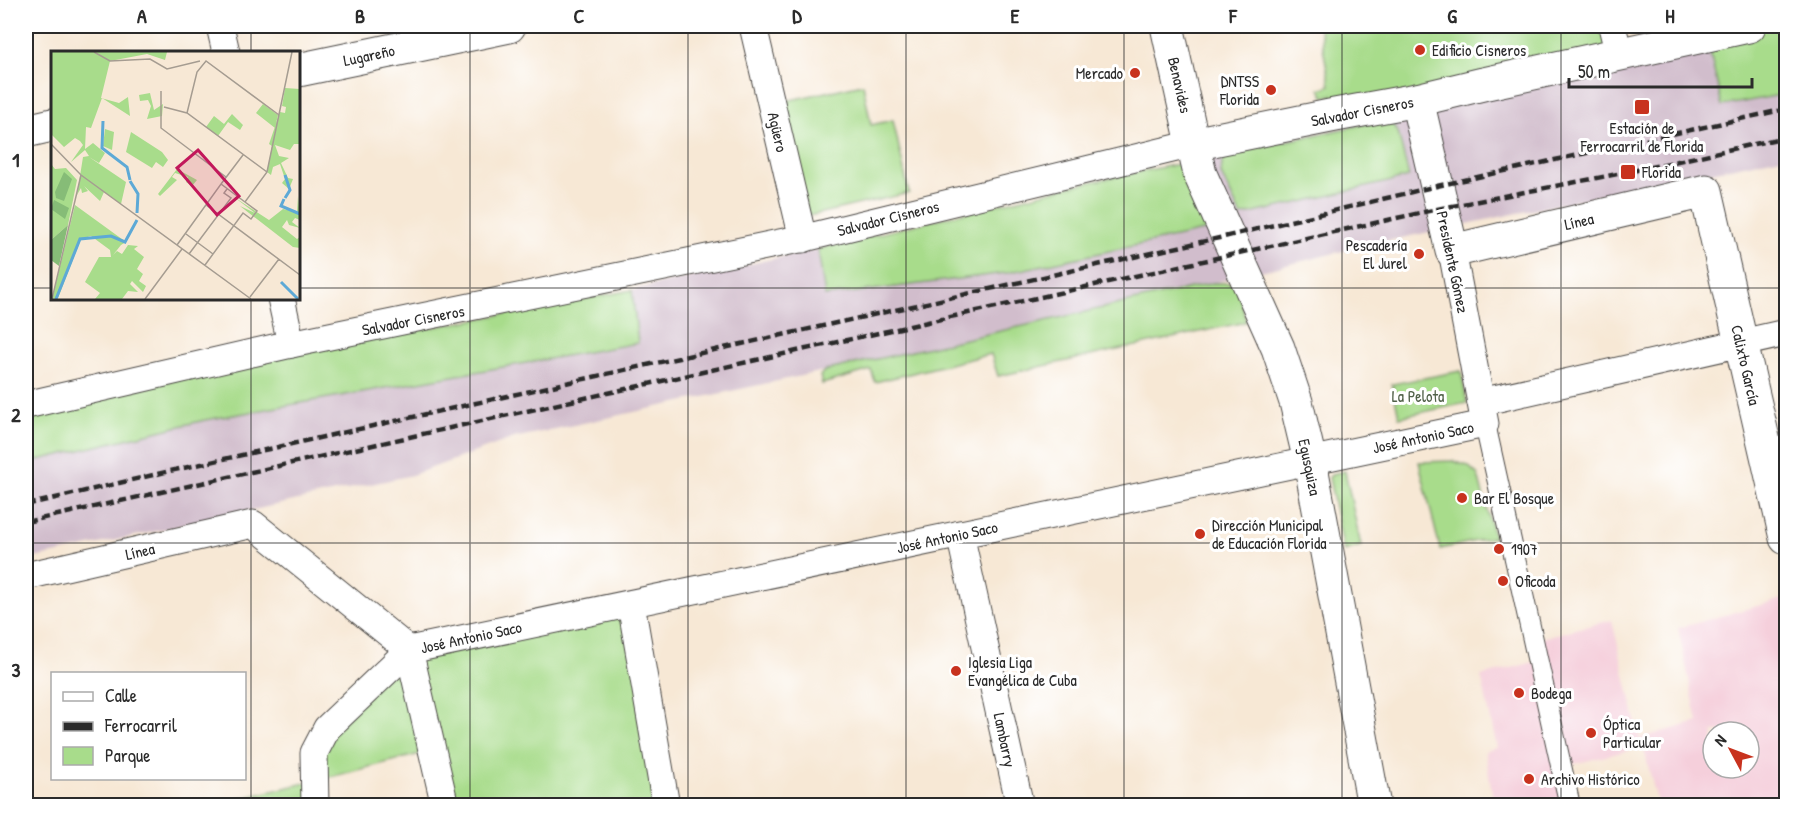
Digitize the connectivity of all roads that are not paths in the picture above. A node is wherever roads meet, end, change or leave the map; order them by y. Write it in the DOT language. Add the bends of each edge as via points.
graph roads {
  1 [pos="220,26"];
  2 [pos="509,26"];
  3 [pos="753,26"];
  4 [pos="1167,26"];
  5 [pos="1749,26"];
  6 [pos="1615,40"];
  7 [pos="226,51"];
  8 [pos="300,70"];
  9 [pos="1417,100"];
  10 [pos="51,124"];
  11 [pos="26,131"];
  12 [pos="1193,144"];
  13 [pos="1706,191"];
  14 [pos="802,238"];
  15 [pos="1452,251"];
  16 [pos="281,300"];
  17 [pos="1786,333"];
  18 [pos="291,344"];
  19 [pos="1741,344"];
  20 [pos="26,405"];
  21 [pos="1483,413"];
  22 [pos="1310,461"];
  23 [pos="960,534"];
  24 [pos="1786,538"];
  25 [pos="26,576"];
  26 [pos="631,604"];
  27 [pos="409,650"];
  28 [pos="315,806"];
  29 [pos="445,806"];
  30 [pos="666,806"];
  31 [pos="1020,806"];
  32 [pos="1374,806"];
  33 [pos="1570,806"];
  1 -- 7 [label="street"];
  2 -- 8 [label="main road, Lugareño"];
  3 -- 14 [label="street, Agüero"];
  4 -- 12 [label="main road, Benavides"];
  5 -- 6 [label="main road, Salvador Cisneros"];
  6 -- 9 [label="main road, Salvador Cisneros" via="1483,84"];
  9 -- 12 [label="main road, Salvador Cisneros"];
  9 -- 15 [label="main road, Presidente Gómez"];
  10 -- 11 [label="main road"];
  12 -- 14 [label="street, Salvador Cisneros"];
  12 -- 22 [label="main road, Egusquiza" via="1200,174 1278,348"];
  13 -- 15 [label="main road, Línea"];
  13 -- 19 [label="main road, Calixto García"];
  14 -- 18 [label="street, Salvador Cisneros"];
  15 -- 21 [label="street, Presidente Gómez"];
  16 -- 18 [label="street"];
  17 -- 19 [label="street, José Antonio Saco"];
  18 -- 20 [label="street, Salvador Cisneros"];
  19 -- 21 [label="street, José Antonio Saco"];
  19 -- 24 [label="main road, Calixto García"];
  21 -- 22 [label="street, José Antonio Saco"];
  21 -- 33 [label="street"];
  22 -- 23 [label="street, José Antonio Saco"];
  22 -- 32 [label="main road, Egusquiza"];
  23 -- 26 [label="street, José Antonio Saco"];
  23 -- 31 [label="street, Lambarry"];
  25 -- 27 [label="street, Línea" via="253,524"];
  26 -- 27 [label="street, José Antonio Saco"];
  26 -- 30 [label="street"];
  27 -- 28 [label="street" via="327,728 314,753"];
  27 -- 29 [label="street"];
}
